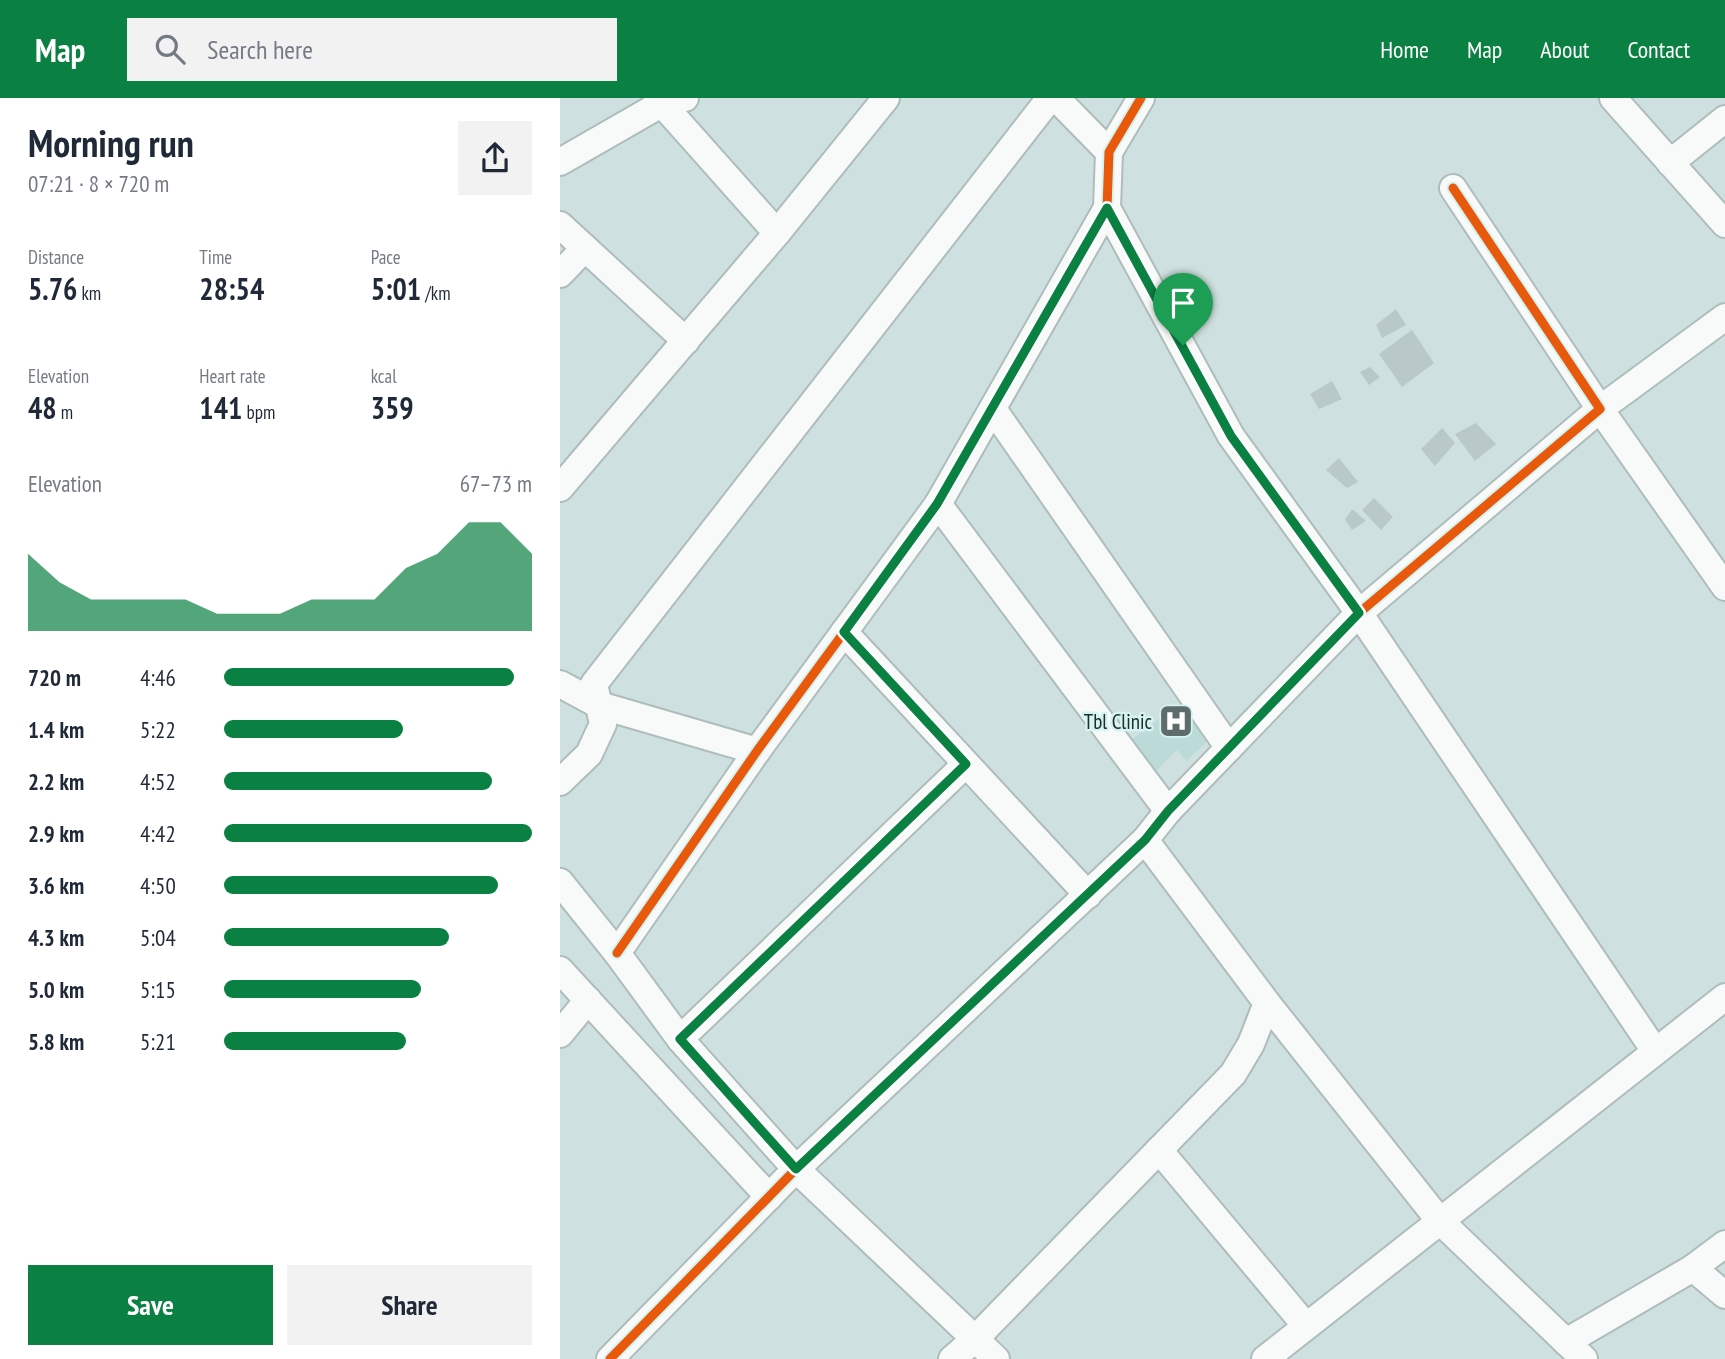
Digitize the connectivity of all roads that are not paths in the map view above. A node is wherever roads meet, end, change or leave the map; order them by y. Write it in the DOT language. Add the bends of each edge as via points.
graph roads {
  1 [pos="886,98"];
  2 [pos="1049,98"];
  3 [pos="1056,98"];
  4 [pos="1140,98"];
  5 [pos="1613,98"];
  6 [pos="668,100"];
  7 [pos="1725,119"];
  8 [pos="1109,152"];
  9 [pos="560,162"];
  10 [pos="1670,163"];
  11 [pos="1453,188"];
  12 [pos="1107,208"];
  13 [pos="1725,224"];
  14 [pos="560,225"];
  15 [pos="777,233"];
  16 [pos="585,248"];
  17 [pos="560,274"];
  18 [pos="1725,317"];
  19 [pos="687,341"];
  20 [pos="993,409"];
  21 [pos="1600,409"];
  22 [pos="560,488"];
  23 [pos="937,504"];
  24 [pos="1725,587"];
  25 [pos="1359,613"];
  26 [pos="844,632"];
  27 [pos="560,684"];
  28 [pos="599,705"];
  29 [pos="1229,748"];
  30 [pos="757,751"];
  31 [pos="966,764"];
  32 [pos="560,782"];
  33 [pos="1168,811"];
  34 [pos="1145,840"];
  35 [pos="560,882"];
  36 [pos="1087,895"];
  37 [pos="617,953"];
  38 [pos="560,970"];
  39 [pos="1725,997"];
  40 [pos="588,1000"];
  41 [pos="1268,1003"];
  42 [pos="560,1034"];
  43 [pos="680,1039"];
  44 [pos="1655,1051"];
  45 [pos="1158,1150"];
  46 [pos="796,1169"];
  47 [pos="769,1196"];
  48 [pos="1439,1220"];
  49 [pos="1725,1244"];
  50 [pos="1693,1268"];
  51 [pos="1725,1295"];
  52 [pos="1306,1326"];
  53 [pos="975,1339"];
  54 [pos="1575,1350"];
  55 [pos="610,1359"];
  56 [pos="952,1359"];
  57 [pos="996,1359"];
  58 [pos="1265,1359"];
  1 -- 15 [label="street"];
  2 -- 28 [label="street" via="594,684"];
  3 -- 8 [label="street"];
  4 -- 8 [label="street"];
  5 -- 10 [label="street"];
  6 -- 9 [label="street"];
  6 -- 15 [label="street"];
  7 -- 10 [label="street"];
  8 -- 12 [label="street"];
  10 -- 13 [label="street"];
  11 -- 21 [label="street"];
  12 -- 20 [label="street"];
  12 -- 25 [label="street" via="1231,436"];
  14 -- 16 [label="street"];
  15 -- 19 [label="street"];
  16 -- 17 [label="street"];
  16 -- 19 [label="street"];
  18 -- 21 [label="street"];
  19 -- 22 [label="street"];
  20 -- 23 [label="street"];
  20 -- 29 [label="street"];
  21 -- 24 [label="street"];
  21 -- 25 [label="street"];
  23 -- 26 [label="street"];
  23 -- 33 [label="street"];
  25 -- 29 [label="street"];
  25 -- 44 [label="street"];
  26 -- 30 [label="street"];
  26 -- 31 [label="street"];
  27 -- 28 [label="street"];
  28 -- 30 [label="street"];
  28 -- 32 [label="street" via="603,724 589,754"];
  29 -- 33 [label="street"];
  30 -- 37 [label="street"];
  31 -- 36 [label="street"];
  31 -- 43 [label="street"];
  33 -- 34 [label="street"];
  34 -- 36 [label="street"];
  34 -- 41 [label="street"];
  35 -- 37 [label="street"];
  36 -- 46 [label="street"];
  37 -- 43 [label="street"];
  38 -- 40 [label="street"];
  39 -- 44 [label="street"];
  40 -- 42 [label="street"];
  40 -- 47 [label="street"];
  41 -- 45 [label="street" via="1233,1073"];
  41 -- 48 [label="street"];
  43 -- 46 [label="street"];
  44 -- 48 [label="street"];
  45 -- 52 [label="street"];
  45 -- 53 [label="street"];
  46 -- 47 [label="street"];
  46 -- 53 [label="street"];
  47 -- 55 [label="street"];
  48 -- 52 [label="street"];
  48 -- 54 [label="street"];
  49 -- 50 [label="street"];
  50 -- 51 [label="street"];
  50 -- 54 [label="street"];
  52 -- 58 [label="street"];
  53 -- 56 [label="street"];
  53 -- 57 [label="street"];
}
